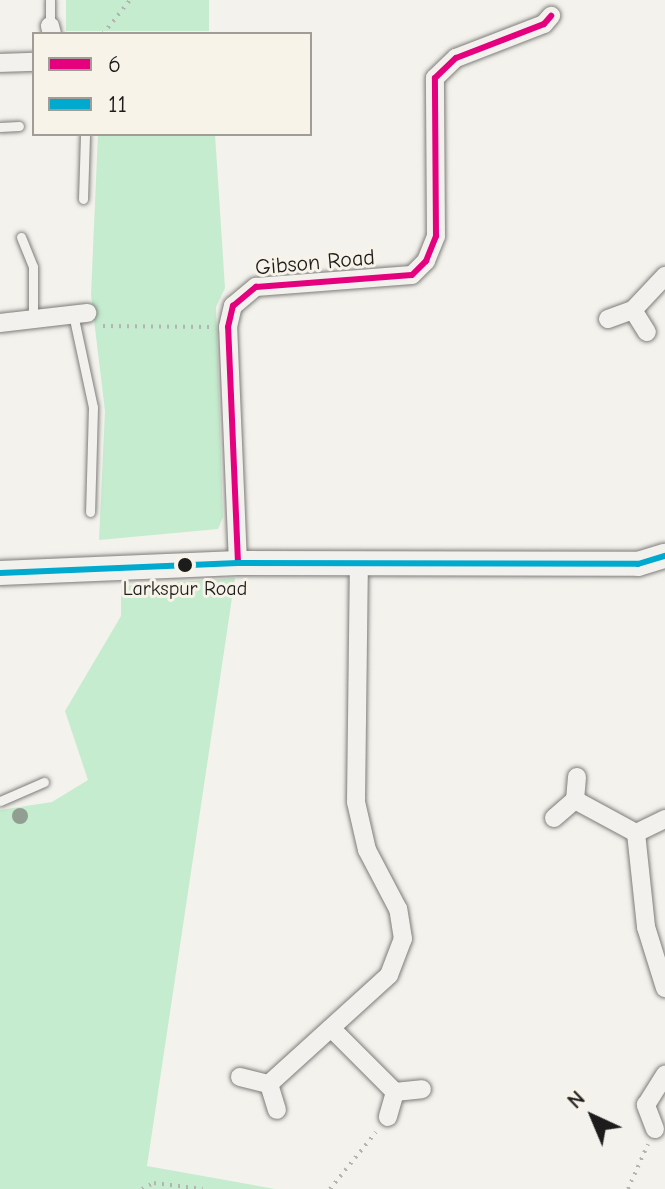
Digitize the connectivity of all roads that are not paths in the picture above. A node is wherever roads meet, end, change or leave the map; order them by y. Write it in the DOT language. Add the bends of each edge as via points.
graph roads {
  1 [pos="50,0"];
  2 [pos="551,16"];
  3 [pos="51,30"];
  4 [pos="32,62"];
  5 [pos="0,63"];
  6 [pos="19,126"];
  7 [pos="0,127"];
  8 [pos="85,136"];
  9 [pos="83,199"];
  10 [pos="21,237"];
  11 [pos="665,276"];
  12 [pos="633,310"];
  13 [pos="80,314"];
  14 [pos="33,318"];
  15 [pos="608,319"];
  16 [pos="0,323"];
  17 [pos="647,332"];
  18 [pos="90,512"];
  19 [pos="665,556"];
  20 [pos="359,562"];
  21 [pos="238,563"];
  22 [pos="0,573"];
  23 [pos="577,777"];
  24 [pos="44,782"];
  25 [pos="575,800"];
  26 [pos="0,801"];
  27 [pos="554,818"];
  28 [pos="665,819"];
  29 [pos="636,833"];
  30 [pos="665,988"];
  31 [pos="331,1028"];
  32 [pos="665,1074"];
  33 [pos="240,1077"];
  34 [pos="269,1084"];
  35 [pos="422,1089"];
  36 [pos="395,1092"];
  37 [pos="626,1104"];
  38 [pos="646,1105"];
  39 [pos="277,1110"];
  40 [pos="388,1117"];
  41 [pos="655,1129"];
  1 -- 3 [label="lane"];
  2 -- 21 [label="street, Gibson Road" via="544,24 456,58 435,78 436,236 426,261 412,275 256,287 233,306 228,327"];
  4 -- 5 [label="street"];
  6 -- 7 [label="lane"];
  8 -- 9 [label="lane"];
  10 -- 14 [label="lane" via="33,267"];
  11 -- 12 [label="street"];
  12 -- 15 [label="street"];
  12 -- 17 [label="street"];
  13 -- 14 [label="street"];
  13 -- 18 [label="lane" via="93,407"];
  14 -- 16 [label="street"];
  19 -- 20 [label="street" via="638,564"];
  20 -- 21 [label="street"];
  20 -- 31 [label="street" via="356,802 367,850 398,909 403,939 389,975"];
  21 -- 22 [label="street"];
  23 -- 25 [label="street"];
  24 -- 26 [label="lane"];
  25 -- 27 [label="street"];
  25 -- 29 [label="street"];
  28 -- 29 [label="street"];
  29 -- 30 [label="street" via="646,927"];
  31 -- 34 [label="street"];
  31 -- 36 [label="street"];
  32 -- 38 [label="street"];
  33 -- 34 [label="street"];
  34 -- 39 [label="street"];
  35 -- 36 [label="street"];
  36 -- 40 [label="street"];
  37 -- 38 [label="street"];
  38 -- 41 [label="street"];
}
